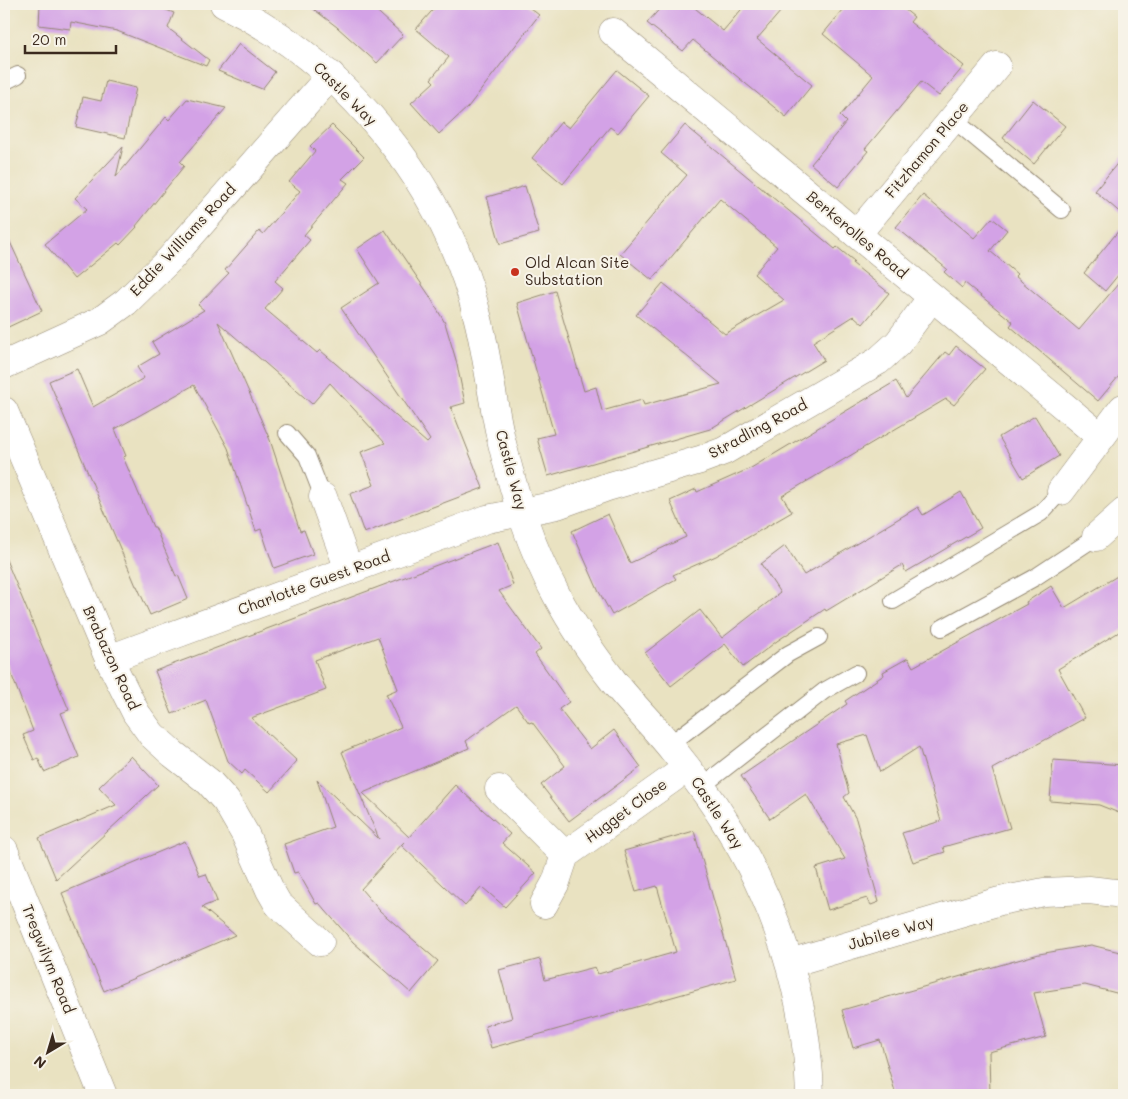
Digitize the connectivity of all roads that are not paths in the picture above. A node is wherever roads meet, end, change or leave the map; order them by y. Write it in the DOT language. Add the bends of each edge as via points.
graph roads {
  1 [pos="224,4"];
  2 [pos="613,32"];
  3 [pos="997,66"];
  4 [pos="330,75"];
  5 [pos="953,120"];
  6 [pos="1062,210"];
  7 [pos="857,234"];
  8 [pos="932,297"];
  9 [pos="4,365"];
  10 [pos="1124,407"];
  11 [pos="4,412"];
  12 [pos="287,433"];
  13 [pos="1101,437"];
  14 [pos="1061,491"];
  15 [pos="323,497"];
  16 [pos="521,512"];
  17 [pos="1124,512"];
  18 [pos="1096,537"];
  19 [pos="349,570"];
  20 [pos="893,601"];
  21 [pos="942,628"];
  22 [pos="820,637"];
  23 [pos="109,659"];
  24 [pos="856,673"];
  25 [pos="669,746"];
  26 [pos="694,777"];
  27 [pos="499,789"];
  28 [pos="4,850"];
  29 [pos="565,855"];
  30 [pos="1124,894"];
  31 [pos="544,904"];
  32 [pos="320,942"];
  33 [pos="790,963"];
  34 [pos="103,1095"];
  35 [pos="810,1095"];
  1 -- 4 [label="street, Castle Way" via="285,39"];
  2 -- 7 [label="street, Berkerolles Road"];
  3 -- 5 [label="street, Fitzhamon Place"];
  4 -- 9 [label="street, Eddie Williams Road" via="170,259 126,302 100,321"];
  4 -- 16 [label="street, Castle Way" via="368,114 405,160 435,210 462,268 478,319 501,438"];
  5 -- 6 [label="lane"];
  5 -- 7 [label="street, Fitzhamon Place"];
  7 -- 8 [label="street, Berkerolles Road"];
  8 -- 13 [label="street, Berkerolles Road"];
  8 -- 16 [label="street, Stradling Road" via="898,343 878,360 739,443 700,460 607,487 556,506"];
  10 -- 13 [label="street"];
  11 -- 23 [label="street, Brabazon Road"];
  12 -- 15 [label="lane" via="307,456"];
  13 -- 14 [label="street"];
  14 -- 20 [label="lane" via="1042,513"];
  15 -- 19 [label="street"];
  16 -- 19 [label="street, Charlotte Guest Road" via="487,519"];
  16 -- 25 [label="street, Castle Way" via="536,553 584,642 614,683"];
  17 -- 18 [label="street"];
  18 -- 21 [label="lane" via="1034,578"];
  19 -- 23 [label="street, Charlotte Guest Road"];
  22 -- 25 [label="lane" via="788,654"];
  23 -- 32 [label="street, Brabazon Road" via="136,713 152,735 209,782 226,801 278,904"];
  24 -- 26 [label="lane"];
  25 -- 26 [label="street, Castle Way"];
  26 -- 29 [label="street, Hugget Close"];
  26 -- 33 [label="street, Castle Way" via="723,818 749,864"];
  27 -- 29 [label="street"];
  28 -- 34 [label="street, Tregwilym Road"];
  29 -- 31 [label="street"];
  30 -- 33 [label="street, Jubilee Way" via="1089,890 1044,892 1000,901"];
  33 -- 35 [label="street" via="805,1040"];
}
